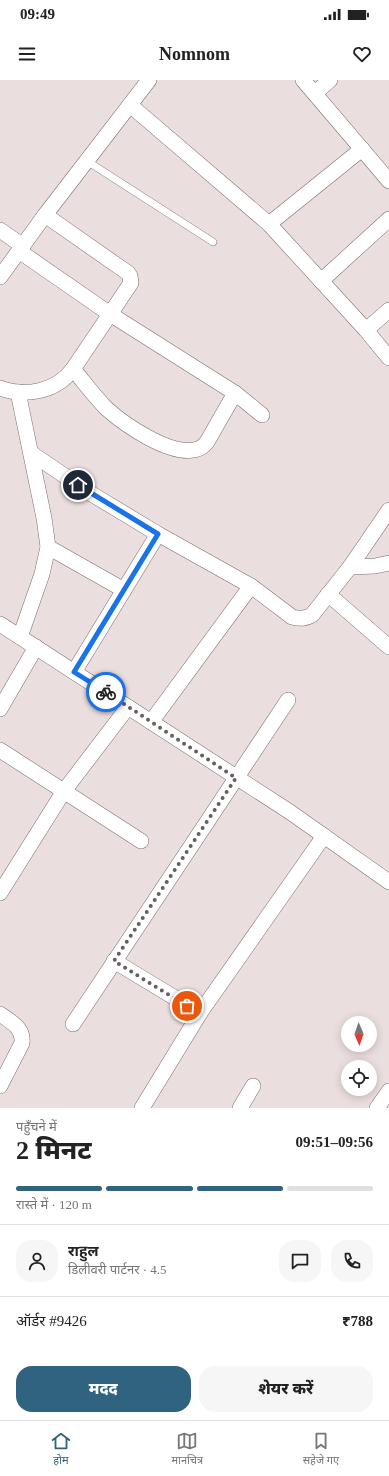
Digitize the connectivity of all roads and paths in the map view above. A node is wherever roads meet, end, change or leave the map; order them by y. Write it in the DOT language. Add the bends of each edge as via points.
graph roads {
  1 [pos="149,80"];
  2 [pos="303,80"];
  3 [pos="330,80"];
  4 [pos="315,93"];
  5 [pos="130,105"];
  6 [pos="362,149"];
  7 [pos="87,161"];
  8 [pos="389,181"];
  9 [pos="45,215"];
  10 [pos="389,219"];
  11 [pos="269,224"];
  12 [pos="0,230"];
  13 [pos="213,242"];
  14 [pos="21,248"];
  15 [pos="0,276"];
  16 [pos="321,281"];
  17 [pos="389,310"];
  18 [pos="110,314"];
  19 [pos="366,330"];
  20 [pos="389,358"];
  21 [pos="73,369"];
  22 [pos="0,388"];
  23 [pos="18,392"];
  24 [pos="235,393"];
  25 [pos="262,415"];
  26 [pos="30,453"];
  27 [pos="389,510"];
  28 [pos="158,534"];
  29 [pos="48,547"];
  30 [pos="389,563"];
  31 [pos="350,566"];
  32 [pos="251,586"];
  33 [pos="124,590"];
  34 [pos="328,594"];
  35 [pos="0,624"];
  36 [pos="20,636"];
  37 [pos="36,647"];
  38 [pos="389,647"];
  39 [pos="74,672"];
  40 [pos="288,700"];
  41 [pos="128,707"];
  42 [pos="0,709"];
  43 [pos="151,722"];
  44 [pos="0,750"];
  45 [pos="236,778"];
  46 [pos="64,791"];
  47 [pos="324,836"];
  48 [pos="141,842"];
  49 [pos="389,882"];
  50 [pos="0,893"];
  51 [pos="114,961"];
  52 [pos="0,1014"];
  53 [pos="200,1014"];
  54 [pos="73,1024"];
  55 [pos="0,1086"];
  56 [pos="253,1086"];
  57 [pos="389,1090"];
  58 [pos="142,1108"];
  59 [pos="240,1108"];
  60 [pos="377,1108"];
  1 -- 5 [label="street"];
  2 -- 4 [label="street"];
  3 -- 4 [label="street"];
  4 -- 6 [label="street"];
  5 -- 7 [label="street"];
  5 -- 11 [label="street"];
  6 -- 8 [label="street"];
  6 -- 11 [label="street"];
  7 -- 9 [label="street"];
  7 -- 13 [label="lane"];
  9 -- 14 [label="street"];
  9 -- 18 [label="street" via="130,276 129,287"];
  10 -- 16 [label="street"];
  11 -- 16 [label="street"];
  12 -- 14 [label="street"];
  14 -- 15 [label="street"];
  14 -- 18 [label="street"];
  16 -- 19 [label="street"];
  17 -- 19 [label="street"];
  18 -- 21 [label="street"];
  18 -- 24 [label="street"];
  19 -- 20 [label="street"];
  21 -- 23 [label="street" via="62,382 50,388"];
  21 -- 24 [label="street" via="106,408 122,421 155,441 184,450 194,450 207,442"];
  22 -- 23 [label="street"];
  23 -- 26 [label="street"];
  24 -- 25 [label="street"];
  26 -- 28 [label="street"];
  26 -- 29 [label="street"];
  27 -- 31 [label="street"];
  28 -- 32 [label="street"];
  28 -- 33 [label="street"];
  29 -- 33 [label="street"];
  29 -- 36 [label="street" via="42,574"];
  30 -- 31 [label="street"];
  31 -- 34 [label="street"];
  32 -- 34 [label="street" via="292,617 297,618 312,615"];
  32 -- 43 [label="street"];
  33 -- 39 [label="street"];
  34 -- 38 [label="street"];
  35 -- 36 [label="street"];
  36 -- 37 [label="street"];
  37 -- 39 [label="street"];
  37 -- 42 [label="street"];
  39 -- 41 [label="street"];
  40 -- 45 [label="street"];
  41 -- 43 [label="street"];
  41 -- 46 [label="street"];
  43 -- 45 [label="street"];
  44 -- 46 [label="street"];
  45 -- 47 [label="street"];
  45 -- 51 [label="street"];
  46 -- 48 [label="street"];
  46 -- 50 [label="street"];
  47 -- 49 [label="street"];
  47 -- 53 [label="street"];
  51 -- 53 [label="street"];
  51 -- 54 [label="street"];
  52 -- 55 [label="street" via="19,1028 23,1037"];
  53 -- 58 [label="street"];
  56 -- 59 [label="street"];
  57 -- 60 [label="street"];
}
